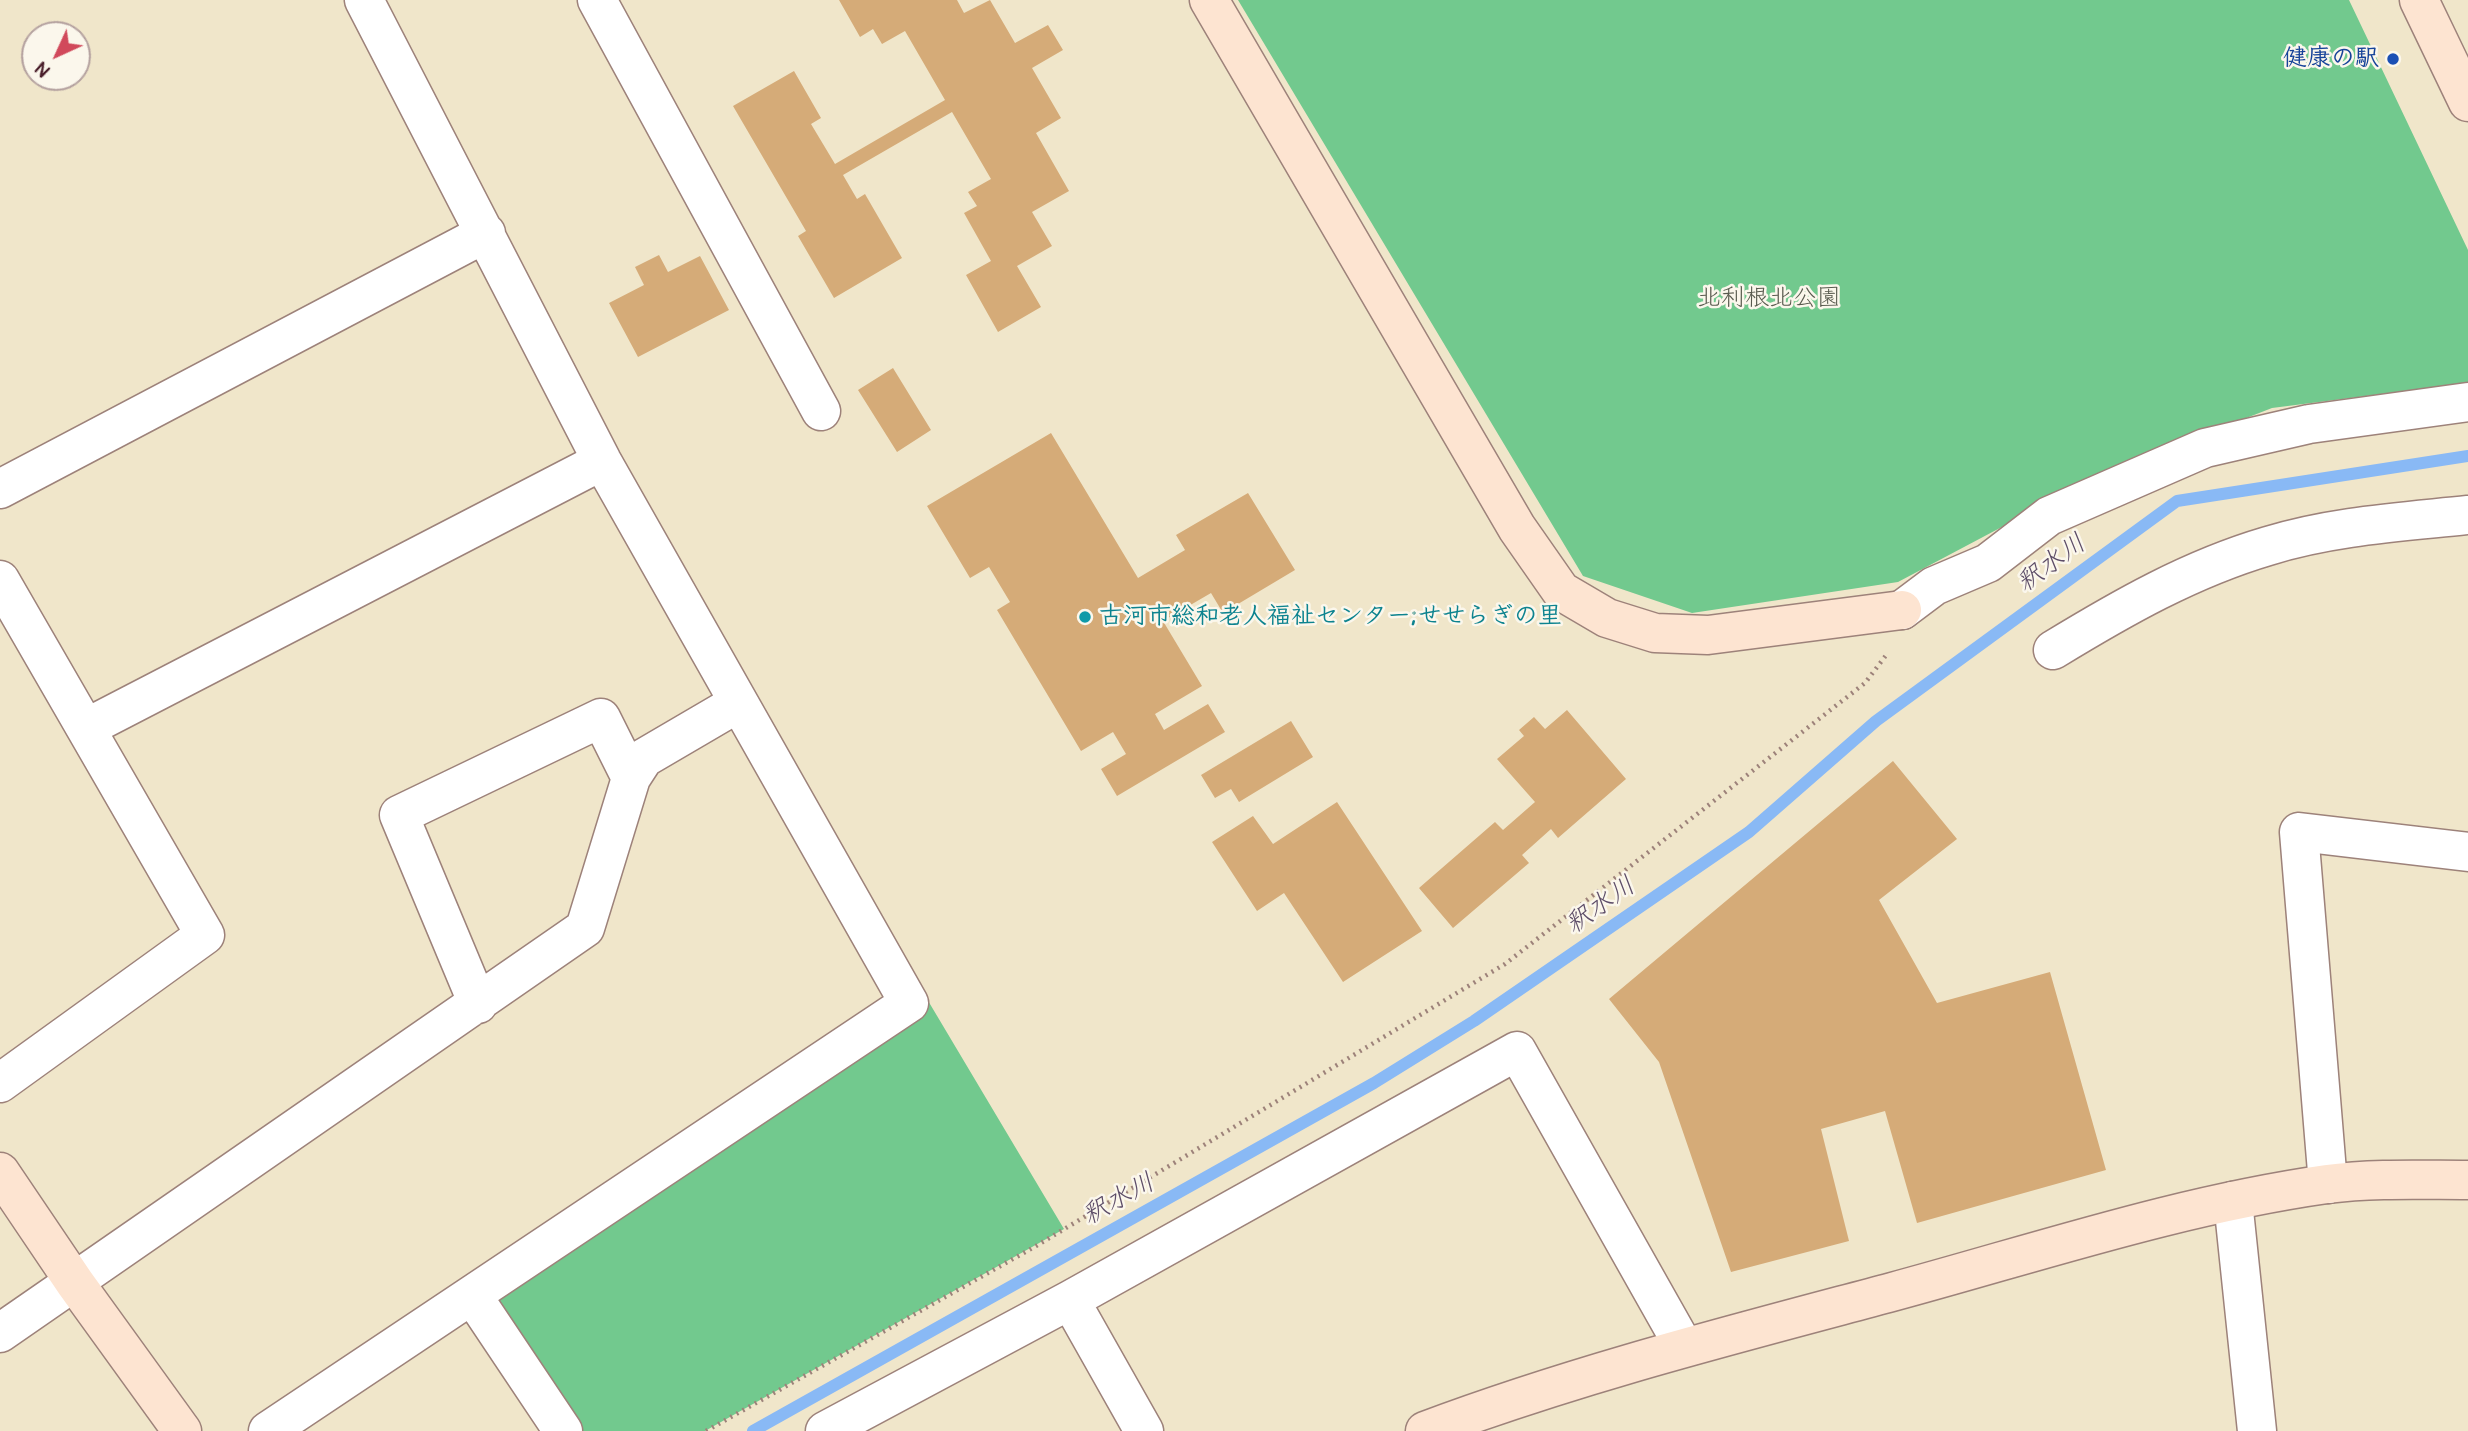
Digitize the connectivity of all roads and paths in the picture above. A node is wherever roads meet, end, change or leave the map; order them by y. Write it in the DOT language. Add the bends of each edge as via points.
graph roads {
  1 [pos="364,0"];
  2 [pos="597,0"];
  3 [pos="1209,0"];
  4 [pos="2419,0"];
  5 [pos="2468,102"];
  6 [pos="486,233"];
  7 [pos="2468,402"];
  8 [pos="821,411"];
  9 [pos="602,461"];
  10 [pos="0,489"];
  11 [pos="2468,514"];
  12 [pos="0,580"];
  13 [pos="1902,610"];
  14 [pos="2053,650"];
  15 [pos="738,703"];
  16 [pos="86,729"];
  17 [pos="631,778"];
  18 [pos="2468,852"];
  19 [pos="478,1004"];
  20 [pos="0,1083"];
  21 [pos="0,1172"];
  22 [pos="2468,1180"];
  23 [pos="2328,1184"];
  24 [pos="2234,1201"];
  25 [pos="75,1283"];
  26 [pos="472,1295"];
  27 [pos="1070,1300"];
  28 [pos="0,1334"];
  29 [pos="1684,1347"];
  30 [pos="182,1431"];
  31 [pos="268,1431"];
  32 [pos="562,1431"];
  33 [pos="706,1431"];
  34 [pos="825,1431"];
  35 [pos="1144,1431"];
  36 [pos="1425,1431"];
  37 [pos="2257,1431"];
  1 -- 6 [label="street"];
  2 -- 8 [label="street"];
  3 -- 13 [label="street" via="1517,528 1561,591 1607,618 1656,634 1708,635"];
  4 -- 5 [label="street"];
  6 -- 9 [label="street"];
  6 -- 10 [label="street"];
  7 -- 13 [label="street" via="2309,424 2206,448 2049,516 1987,563 1934,586"];
  9 -- 15 [label="street"];
  9 -- 16 [label="street"];
  11 -- 14 [label="street" via="2383,523 2270,545 2196,571 2134,600"];
  12 -- 16 [label="street"];
  13 -- 33 [label="path" via="1888,653 1865,683 1505,964 1036,1246"];
  15 -- 17 [label="street" via="644,758"];
  15 -- 26 [label="street" via="909,1003"];
  16 -- 20 [label="street" via="205,936"];
  17 -- 19 [label="street" via="585,928"];
  17 -- 19 [label="street" via="601,718 399,815"];
  18 -- 23 [label="street" via="2298,832"];
  19 -- 25 [label="street"];
  21 -- 25 [label="street"];
  22 -- 23 [label="street"];
  23 -- 24 [label="street"];
  24 -- 29 [label="street" via="2116,1227"];
  24 -- 37 [label="street"];
  25 -- 28 [label="street"];
  25 -- 30 [label="street"];
  26 -- 31 [label="street"];
  26 -- 32 [label="street"];
  27 -- 29 [label="street" via="1517,1051"];
  27 -- 34 [label="street"];
  27 -- 35 [label="street"];
  29 -- 36 [label="street"];
}
